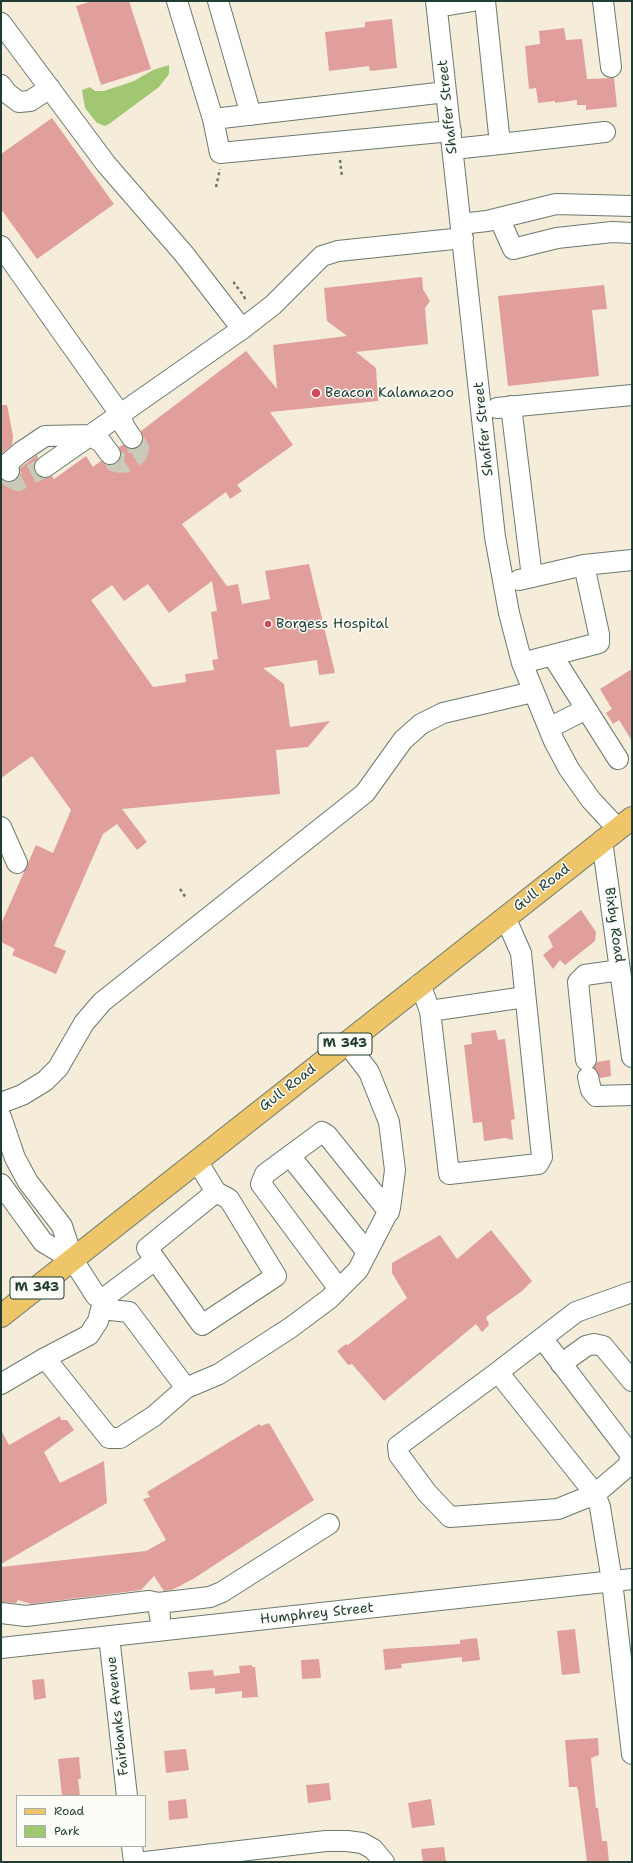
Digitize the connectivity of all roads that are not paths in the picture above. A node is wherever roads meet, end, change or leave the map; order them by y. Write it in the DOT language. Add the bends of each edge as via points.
graph roads {
  1 [pos="177,1"];
  2 [pos="218,1"];
  3 [pos="473,1"];
  4 [pos="485,1"];
  5 [pos="604,1"];
  6 [pos="436,4"];
  7 [pos="1,23"];
  8 [pos="612,67"];
  9 [pos="1,85"];
  10 [pos="50,88"];
  11 [pos="446,92"];
  12 [pos="250,115"];
  13 [pos="213,119"];
  14 [pos="605,132"];
  15 [pos="452,140"];
  16 [pos="500,144"];
  17 [pos="632,206"];
  18 [pos="499,218"];
  19 [pos="462,231"];
  20 [pos="632,233"];
  21 [pos="1,246"];
  22 [pos="242,329"];
  23 [pos="632,395"];
  24 [pos="511,406"];
  25 [pos="482,410"];
  26 [pos="120,414"];
  27 [pos="89,435"];
  28 [pos="132,438"];
  29 [pos="110,454"];
  30 [pos="45,467"];
  31 [pos="9,472"];
  32 [pos="521,494"];
  33 [pos="491,497"];
  34 [pos="632,560"];
  35 [pos="584,565"];
  36 [pos="532,577"];
  37 [pos="504,583"];
  38 [pos="552,655"];
  39 [pos="522,663"];
  40 [pos="533,692"];
  41 [pos="586,709"];
  42 [pos="549,728"];
  43 [pos="618,759"];
  44 [pos="1,827"];
  45 [pos="617,829"];
  46 [pos="17,863"];
  47 [pos="506,917"];
  48 [pos="620,970"];
  49 [pos="420,984"];
  50 [pos="525,997"];
  51 [pos="430,1010"];
  52 [pos="346,1042"];
  53 [pos="632,1058"];
  54 [pos="632,1095"];
  55 [pos="1,1103"];
  56 [pos="1,1117"];
  57 [pos="290,1156"];
  58 [pos="197,1161"];
  59 [pos="1,1184"];
  60 [pos="216,1192"];
  61 [pos="389,1212"];
  62 [pos="367,1252"];
  63 [pos="73,1260"];
  64 [pos="155,1260"];
  65 [pos="339,1289"];
  66 [pos="632,1292"];
  67 [pos="102,1304"];
  68 [pos="1,1316"];
  69 [pos="542,1338"];
  70 [pos="45,1358"];
  71 [pos="561,1364"];
  72 [pos="498,1372"];
  73 [pos="632,1381"];
  74 [pos="1,1384"];
  75 [pos="186,1388"];
  76 [pos="631,1458"];
  77 [pos="595,1494"];
  78 [pos="329,1524"];
  79 [pos="632,1579"];
  80 [pos="612,1581"];
  81 [pos="158,1604"];
  82 [pos="1,1613"];
  83 [pos="162,1631"];
  84 [pos="109,1636"];
  85 [pos="1,1648"];
  86 [pos="632,1754"];
  87 [pos="127,1795"];
  88 [pos="132,1847"];
  89 [pos="378,1855"];
  90 [pos="134,1862"];
  91 [pos="145,1862"];
  1 -- 13 [label="street"];
  2 -- 12 [label="street"];
  3 -- 6 [label="street"];
  4 -- 16 [label="street"];
  5 -- 8 [label="street"];
  6 -- 11 [label="street, Shaffer Street"];
  7 -- 10 [label="street"];
  9 -- 10 [label="street" via="19,102 30,101"];
  10 -- 22 [label="street" via="106,164 184,254"];
  11 -- 12 [label="street"];
  11 -- 15 [label="street, Shaffer Street"];
  12 -- 13 [label="street"];
  13 -- 15 [label="street" via="220,153"];
  14 -- 16 [label="street"];
  15 -- 16 [label="street"];
  15 -- 19 [label="street, Shaffer Street"];
  17 -- 18 [label="street" via="556,204"];
  18 -- 19 [label="street"];
  18 -- 20 [label="street" via="514,249 557,238 612,232"];
  19 -- 22 [label="street" via="338,251 322,256 274,305"];
  19 -- 25 [label="street, Shaffer Street"];
  21 -- 26 [label="street"];
  22 -- 26 [label="street"];
  23 -- 24 [label="street"];
  24 -- 25 [label="street"];
  24 -- 32 [label="street"];
  25 -- 33 [label="street, Shaffer Street"];
  26 -- 27 [label="street"];
  26 -- 28 [label="street"];
  27 -- 29 [label="street" via="101,442"];
  27 -- 30 [label="street"];
  27 -- 31 [label="street" via="45,436 7,464"];
  32 -- 33 [label="street"];
  32 -- 36 [label="street"];
  33 -- 37 [label="street, Shaffer Street"];
  34 -- 35 [label="street"];
  35 -- 36 [label="street"];
  35 -- 38 [label="street" via="599,643"];
  36 -- 37 [label="street"];
  37 -- 39 [label="street, Shaffer Street"];
  38 -- 39 [label="street"];
  38 -- 41 [label="street"];
  39 -- 40 [label="street, Shaffer Street"];
  40 -- 42 [label="street, Shaffer Street"];
  40 -- 55 [label="street" via="443,713 421,724 403,740 365,793 102,1002 84,1023 58,1068 45,1081"];
  41 -- 42 [label="street"];
  41 -- 43 [label="street"];
  42 -- 45 [label="street, Shaffer Street" via="569,769 591,800"];
  44 -- 46 [label="street"];
  45 -- 47 [label="main road, Gull Road / M 343"];
  45 -- 48 [label="street, Bixby Road"];
  47 -- 49 [label="main road, Gull Road / M 343"];
  47 -- 50 [label="street" via="521,953"];
  48 -- 53 [label="street, Bixby Road"];
  48 -- 54 [label="street" via="585,975 578,982 591,1090 596,1096"];
  49 -- 51 [label="street"];
  49 -- 52 [label="main road, Gull Road / M 343"];
  50 -- 51 [label="street"];
  50 -- 51 [label="street" via="542,1157 538,1164 449,1174"];
  52 -- 58 [label="main road, Gull Road / M 343"];
  52 -- 61 [label="street" via="369,1072 389,1122 395,1170"];
  56 -- 63 [label="street" via="15,1158 28,1182 62,1226"];
  57 -- 61 [label="street" via="322,1132"];
  57 -- 62 [label="street"];
  57 -- 65 [label="street" via="265,1174 261,1184"];
  58 -- 60 [label="street"];
  58 -- 63 [label="main road, Gull Road / M 343"];
  59 -- 63 [label="street" via="43,1242"];
  60 -- 64 [label="street" via="147,1248"];
  60 -- 64 [label="street" via="229,1199 276,1276 202,1325"];
  61 -- 62 [label="street"];
  62 -- 65 [label="street" via="358,1270"];
  63 -- 67 [label="street"];
  63 -- 68 [label="main road, Gull Road / M 343"];
  64 -- 67 [label="street"];
  65 -- 75 [label="street" via="290,1328 218,1374"];
  66 -- 69 [label="street" via="576,1312"];
  67 -- 70 [label="street" via="98,1321 88,1335"];
  67 -- 75 [label="street" via="129,1312"];
  69 -- 71 [label="street"];
  69 -- 72 [label="street"];
  70 -- 74 [label="street"];
  70 -- 75 [label="street" via="109,1438 120,1438 154,1416"];
  71 -- 73 [label="street" via="586,1346 603,1346"];
  71 -- 76 [label="street"];
  72 -- 77 [label="street"];
  72 -- 77 [label="street" via="398,1446 399,1456 427,1493 450,1516 558,1509"];
  76 -- 77 [label="street" via="628,1466"];
  77 -- 80 [label="street" via="600,1507"];
  78 -- 81 [label="street" via="222,1592"];
  79 -- 80 [label="street, Humphrey Street"];
  80 -- 83 [label="street, Humphrey Street"];
  80 -- 86 [label="street"];
  81 -- 82 [label="street" via="149,1601 26,1616"];
  81 -- 83 [label="street"];
  83 -- 84 [label="street, Humphrey Street"];
  84 -- 85 [label="street, Humphrey Street"];
  84 -- 87 [label="street, Fairbanks Avenue"];
  88 -- 90 [label="street"];
  89 -- 91 [label="street" via="362,1843 326,1841"];
}
